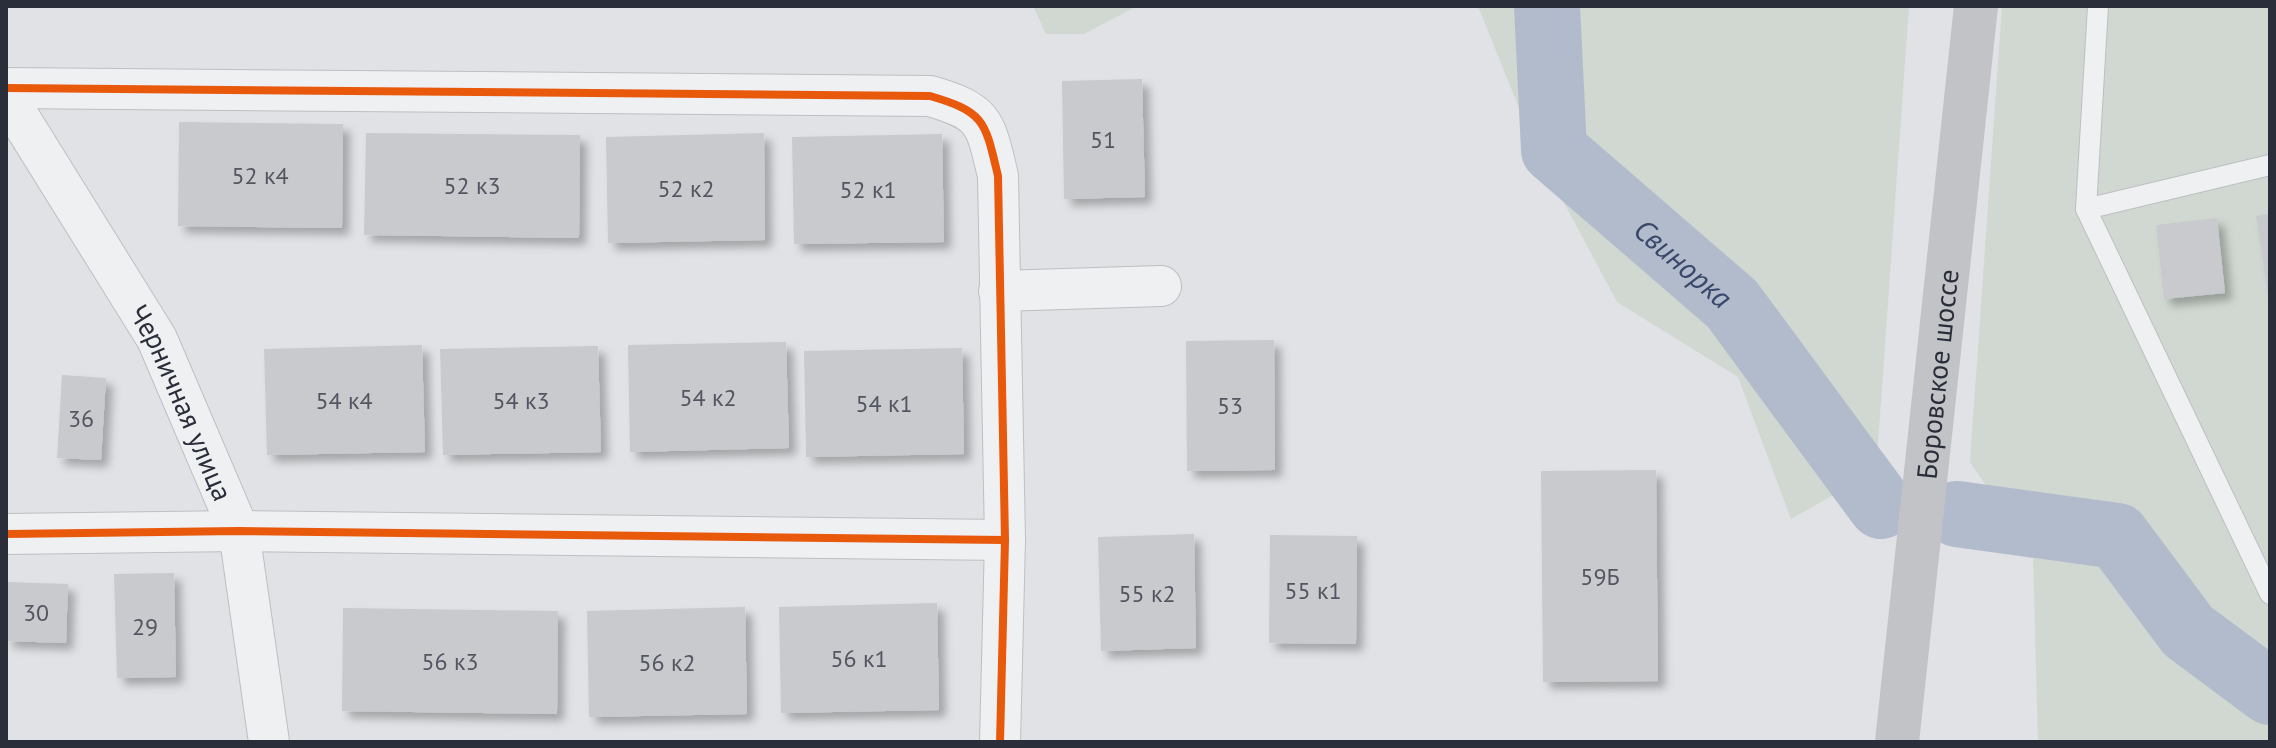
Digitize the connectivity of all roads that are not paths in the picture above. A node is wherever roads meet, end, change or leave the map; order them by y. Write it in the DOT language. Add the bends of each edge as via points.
graph roads {
  1 [pos="1976,6"];
  2 [pos="2098,6"];
  3 [pos="6,88"];
  4 [pos="6,96"];
  5 [pos="2270,165"];
  6 [pos="2086,209"];
  7 [pos="1161,286"];
  8 [pos="999,291"];
  9 [pos="239,531"];
  10 [pos="6,534"];
  11 [pos="1005,540"];
  12 [pos="2270,594"];
  13 [pos="269,742"];
  14 [pos="1000,742"];
  15 [pos="1897,742"];
  1 -- 15 [label="main road, Боровское шоссе"];
  2 -- 6 [label="lane"];
  3 -- 8 [label="street" via="930,96 978,116 990,142 998,176"];
  4 -- 9 [label="street, Черничная улица" via="157,339"];
  5 -- 6 [label="lane"];
  6 -- 12 [label="lane"];
  7 -- 8 [label="street"];
  8 -- 11 [label="street"];
  9 -- 10 [label="street"];
  9 -- 11 [label="street"];
  9 -- 13 [label="street, Черничная улица"];
  11 -- 14 [label="street"];
}
